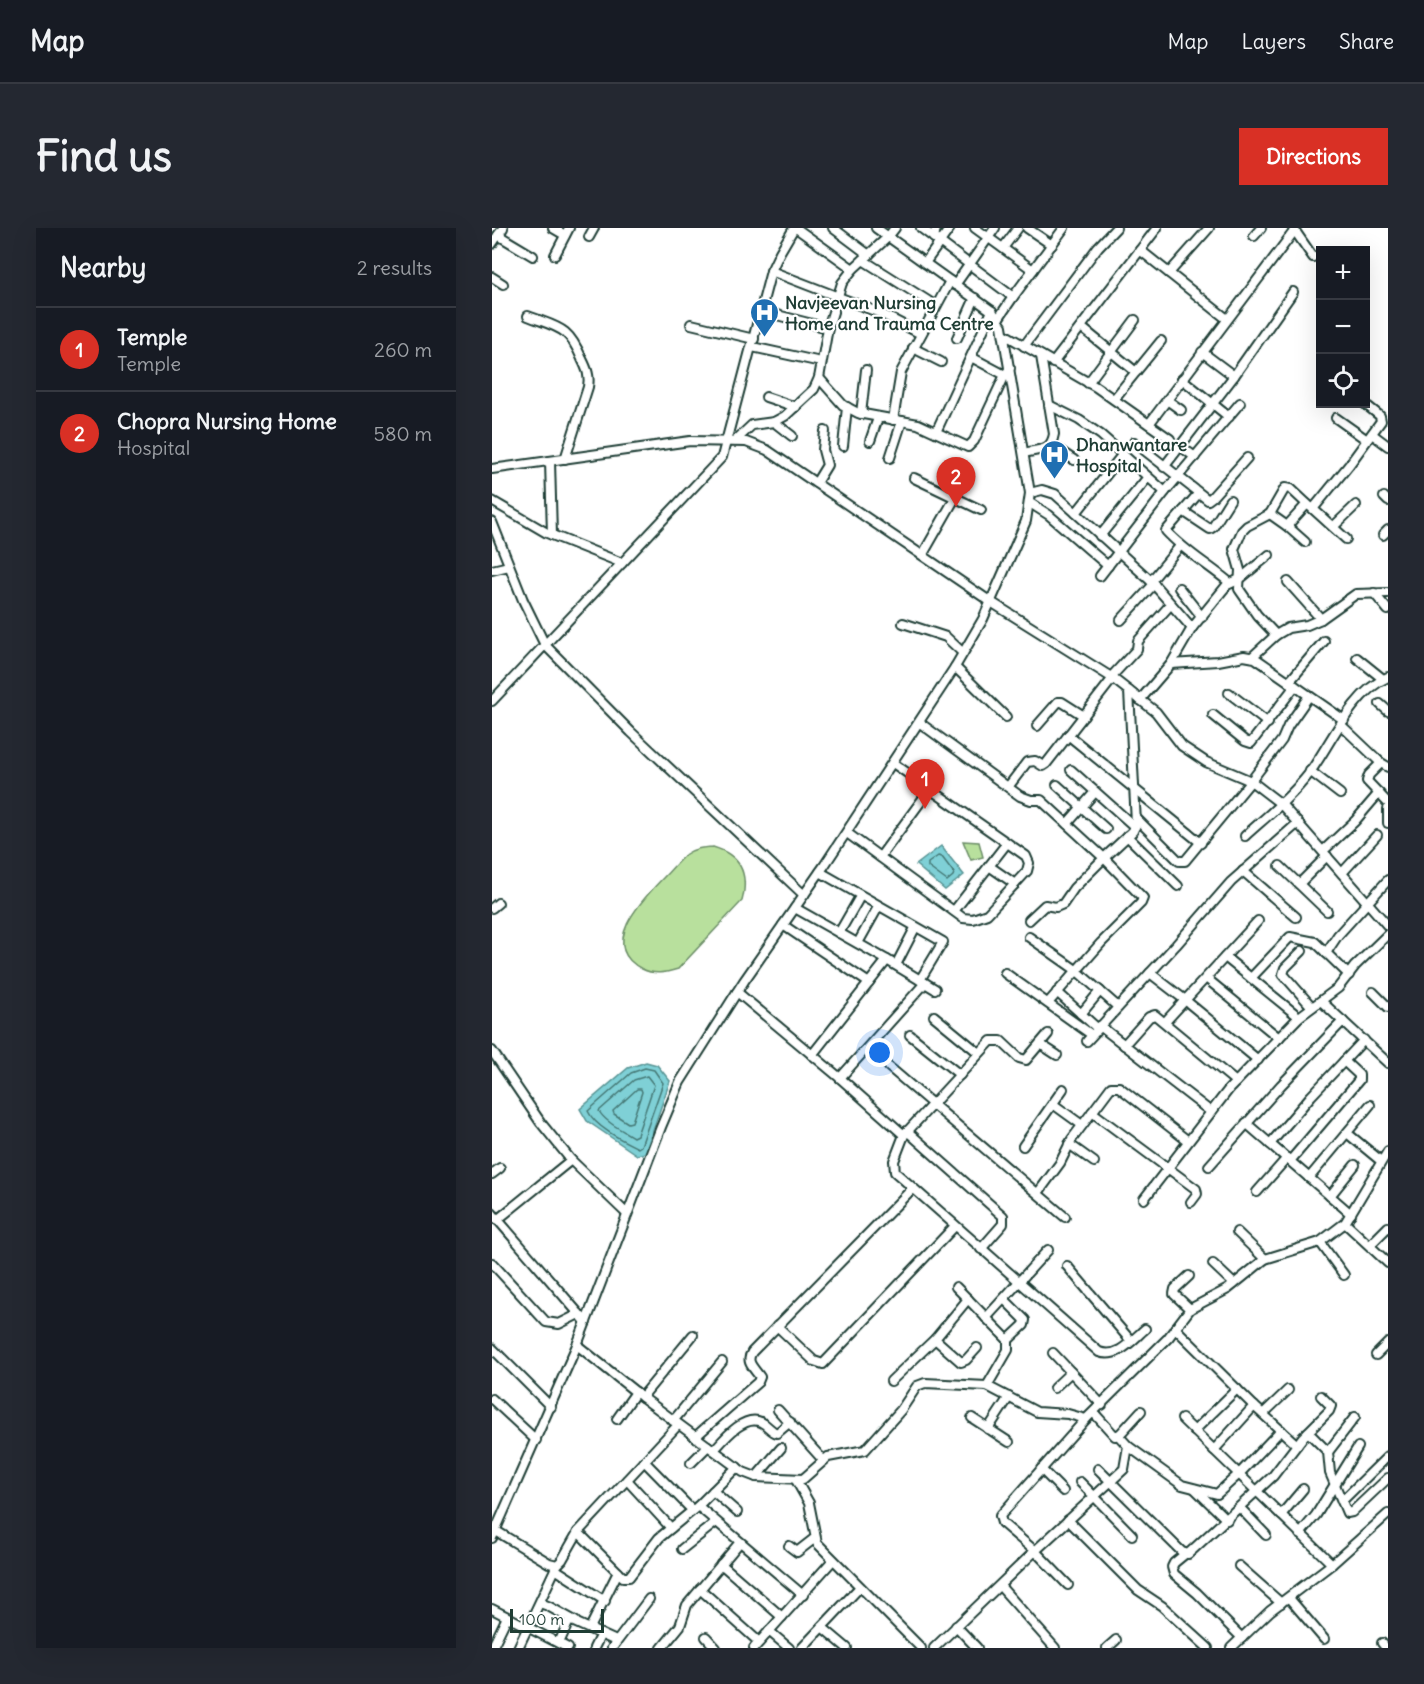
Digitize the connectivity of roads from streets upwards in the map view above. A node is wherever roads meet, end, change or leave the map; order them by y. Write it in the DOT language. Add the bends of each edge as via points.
graph roads {
  1 [pos="553,228"];
  2 [pos="594,228"];
  3 [pos="795,228"];
  4 [pos="833,228"];
  5 [pos="876,228"];
  6 [pos="895,228"];
  7 [pos="921,228"];
  8 [pos="936,228"];
  9 [pos="950,228"];
  10 [pos="975,228"];
  11 [pos="995,228"];
  12 [pos="1018,228"];
  13 [pos="1027,228"];
  14 [pos="1064,228"];
  15 [pos="1116,228"];
  16 [pos="1157,228"];
  17 [pos="1209,228"];
  18 [pos="1261,228"];
  19 [pos="1294,229"];
  20 [pos="500,230"];
  21 [pos="567,232"];
  22 [pos="1254,236"];
  23 [pos="590,237"];
  24 [pos="888,237"];
  25 [pos="988,238"];
  26 [pos="937,240"];
  27 [pos="492,244"];
  28 [pos="1052,245"];
  29 [pos="1003,248"];
  30 [pos="1140,250"];
  31 [pos="555,255"];
  32 [pos="533,256"];
  33 [pos="866,257"];
  34 [pos="1312,257"];
  35 [pos="925,263"];
  36 [pos="969,265"];
  37 [pos="853,269"];
  38 [pos="1033,270"];
  39 [pos="771,271"];
  40 [pos="1169,273"];
  41 [pos="492,277"];
  42 [pos="952,283"];
  43 [pos="503,284"];
  44 [pos="1293,292"];
  45 [pos="836,296"];
  46 [pos="1013,297"];
  47 [pos="975,298"];
  48 [pos="936,306"];
  49 [pos="761,311"];
  50 [pos="992,311"];
  51 [pos="528,316"];
  52 [pos="998,319"];
  53 [pos="1227,319"];
  54 [pos="1135,320"];
  55 [pos="691,324"];
  56 [pos="1081,327"];
  57 [pos="828,328"];
  58 [pos="921,334"];
  59 [pos="1004,334"];
  60 [pos="957,338"];
  61 [pos="1161,341"];
  62 [pos="753,343"];
  63 [pos="1024,346"];
  64 [pos="913,348"];
  65 [pos="1111,352"];
  66 [pos="1202,352"];
  67 [pos="1041,356"];
  68 [pos="971,357"];
  69 [pos="821,362"];
  70 [pos="941,362"];
  71 [pos="1053,363"];
  72 [pos="866,370"];
  73 [pos="1008,371"];
  74 [pos="1136,372"];
  75 [pos="1234,376"];
  76 [pos="819,378"];
  77 [pos="1182,379"];
  78 [pos="1088,383"];
  79 [pos="766,397"];
  80 [pos="1114,399"];
  81 [pos="1167,400"];
  82 [pos="1212,404"];
  83 [pos="1240,404"];
  84 [pos="1049,405"];
  85 [pos="796,407"];
  86 [pos="847,407"];
  87 [pos="1370,408"];
  88 [pos="1181,411"];
  89 [pos="861,414"];
  90 [pos="1229,417"];
  91 [pos="878,418"];
  92 [pos="1336,418"];
  93 [pos="893,420"];
  94 [pos="903,421"];
  95 [pos="774,422"];
  96 [pos="1149,424"];
  97 [pos="825,431"];
  98 [pos="936,432"];
  99 [pos="792,436"];
  100 [pos="1369,437"];
  101 [pos="1170,439"];
  102 [pos="731,441"];
  103 [pos="870,441"];
  104 [pos="1134,442"];
  105 [pos="1051,445"];
  106 [pos="843,446"];
  107 [pos="1180,446"];
  108 [pos="1388,446"];
  109 [pos="1024,453"];
  110 [pos="1123,454"];
  111 [pos="1195,457"];
  112 [pos="890,458"];
  113 [pos="1247,458"];
  114 [pos="565,459"];
  115 [pos="1074,460"];
  116 [pos="550,461"];
  117 [pos="1164,466"];
  118 [pos="492,469"];
  119 [pos="1148,477"];
  120 [pos="914,478"];
  121 [pos="1178,478"];
  122 [pos="816,483"];
  123 [pos="1165,492"];
  124 [pos="1030,493"];
  125 [pos="1198,494"];
  126 [pos="955,498"];
  127 [pos="1230,500"];
  128 [pos="492,501"];
  129 [pos="1030,503"];
  130 [pos="1356,505"];
  131 [pos="1310,507"];
  132 [pos="981,510"];
  133 [pos="1183,511"];
  134 [pos="1076,513"];
  135 [pos="1270,514"];
  136 [pos="492,522"];
  137 [pos="1287,526"];
  138 [pos="1333,527"];
  139 [pos="552,535"];
  140 [pos="1100,536"];
  141 [pos="1346,539"];
  142 [pos="1305,542"];
  143 [pos="1180,546"];
  144 [pos="1119,553"];
  145 [pos="923,554"];
  146 [pos="1269,555"];
  147 [pos="622,563"];
  148 [pos="509,566"];
  149 [pos="1108,566"];
  150 [pos="492,570"];
  151 [pos="1100,576"];
  152 [pos="1240,579"];
  153 [pos="1288,582"];
  154 [pos="1152,583"];
  155 [pos="1230,583"];
  156 [pos="1179,588"];
  157 [pos="1374,593"];
  158 [pos="1388,593"];
  159 [pos="991,602"];
  160 [pos="1171,604"];
  161 [pos="1388,610"];
  162 [pos="1202,617"];
  163 [pos="1321,619"];
  164 [pos="1120,620"];
  165 [pos="903,623"];
  166 [pos="1192,628"];
  167 [pos="1276,635"];
  168 [pos="1324,641"];
  169 [pos="545,645"];
  170 [pos="963,653"];
  171 [pos="1252,657"];
  172 [pos="1357,658"];
  173 [pos="1171,664"];
  174 [pos="955,667"];
  175 [pos="1112,677"];
  176 [pos="1385,678"];
  177 [pos="1292,684"];
  178 [pos="1129,691"];
  179 [pos="1229,693"];
  180 [pos="1309,696"];
  181 [pos="1140,700"];
  182 [pos="492,701"];
  183 [pos="1380,705"];
  184 [pos="1388,711"];
  185 [pos="1213,715"];
  186 [pos="1084,716"];
  187 [pos="1006,717"];
  188 [pos="1343,722"];
  189 [pos="920,723"];
  190 [pos="1268,723"];
  191 [pos="1037,726"];
  192 [pos="1068,735"];
  193 [pos="893,763"];
  194 [pos="1384,765"];
  195 [pos="1071,770"];
  196 [pos="1310,771"];
  197 [pos="1251,781"];
  198 [pos="1057,786"];
  199 [pos="1008,787"];
  200 [pos="930,789"];
  201 [pos="1135,789"];
  202 [pos="1095,792"];
  203 [pos="1379,793"];
  204 [pos="1340,794"];
  205 [pos="1388,802"];
  206 [pos="1281,804"];
  207 [pos="1081,807"];
  208 [pos="1388,809"];
  209 [pos="1136,823"];
  210 [pos="1298,823"];
  211 [pos="1067,824"];
  212 [pos="1388,824"];
  213 [pos="1106,829"];
  214 [pos="847,833"];
  215 [pos="1377,835"];
  216 [pos="1127,836"];
  217 [pos="1245,836"];
  218 [pos="1007,843"];
  219 [pos="1201,843"];
  220 [pos="1325,854"];
  221 [pos="880,857"];
  222 [pos="1104,858"];
  223 [pos="989,866"];
  224 [pos="1280,866"];
  225 [pos="1243,871"];
  226 [pos="820,872"];
  227 [pos="1342,873"];
  228 [pos="1388,880"];
  229 [pos="1015,884"];
  230 [pos="1299,884"];
  231 [pos="1178,886"];
  232 [pos="804,896"];
  233 [pos="858,900"];
  234 [pos="1367,902"];
  235 [pos="795,908"];
  236 [pos="877,909"];
  237 [pos="954,911"];
  238 [pos="1327,911"];
  239 [pos="1296,917"];
  240 [pos="1029,920"];
  241 [pos="1258,921"];
  242 [pos="1387,923"];
  243 [pos="783,925"];
  244 [pos="914,930"];
  245 [pos="839,933"];
  246 [pos="1388,934"];
  247 [pos="1029,937"];
  248 [pos="858,943"];
  249 [pos="1302,951"];
  250 [pos="1326,953"];
  251 [pos="1225,957"];
  252 [pos="887,960"];
  253 [pos="896,965"];
  254 [pos="1076,970"];
  255 [pos="1005,973"];
  256 [pos="1150,973"];
  257 [pos="1349,975"];
  258 [pos="1206,978"];
  259 [pos="1251,978"];
  260 [pos="922,981"];
  261 [pos="868,983"];
  262 [pos="935,989"];
  263 [pos="1100,991"];
  264 [pos="737,992"];
  265 [pos="1057,992"];
  266 [pos="1372,993"];
  267 [pos="1185,1000"];
  268 [pos="1321,1000"];
  269 [pos="1048,1003"];
  270 [pos="1118,1007"];
  271 [pos="1312,1007"];
  272 [pos="1388,1007"];
  273 [pos="1081,1014"];
  274 [pos="934,1016"];
  275 [pos="1299,1017"];
  276 [pos="1343,1021"];
  277 [pos="1165,1022"];
  278 [pos="1094,1033"];
  279 [pos="1048,1034"];
  280 [pos="910,1035"];
  281 [pos="1278,1038"];
  282 [pos="1364,1040"];
  283 [pos="1040,1044"];
  284 [pos="1124,1045"];
  285 [pos="492,1051"];
  286 [pos="979,1053"];
  287 [pos="812,1054"];
  288 [pos="1057,1055"];
  289 [pos="1258,1060"];
  290 [pos="1344,1061"];
  291 [pos="1388,1063"];
  292 [pos="889,1067"];
  293 [pos="960,1075"];
  294 [pos="840,1078"];
  295 [pos="1236,1082"];
  296 [pos="1063,1089"];
  297 [pos="933,1103"];
  298 [pos="1053,1104"];
  299 [pos="1370,1105"];
  300 [pos="1092,1112"];
  301 [pos="1211,1112"];
  302 [pos="1246,1123"];
  303 [pos="1082,1125"];
  304 [pos="906,1133"];
  305 [pos="1347,1133"];
  306 [pos="1188,1141"];
  307 [pos="1070,1144"];
  308 [pos="1270,1144"];
  309 [pos="1023,1146"];
  310 [pos="1388,1151"];
  311 [pos="571,1160"];
  312 [pos="1288,1160"];
  313 [pos="1380,1161"];
  314 [pos="1094,1162"];
  315 [pos="1355,1165"];
  316 [pos="1209,1166"];
  317 [pos="500,1168"];
  318 [pos="1167,1168"];
  319 [pos="492,1174"];
  320 [pos="1309,1178"];
  321 [pos="913,1188"];
  322 [pos="1257,1192"];
  323 [pos="1038,1193"];
  324 [pos="1330,1196"];
  325 [pos="1144,1199"];
  326 [pos="1191,1203"];
  327 [pos="627,1214"];
  328 [pos="1351,1214"];
  329 [pos="495,1216"];
  330 [pos="1065,1217"];
  331 [pos="1345,1223"];
  332 [pos="955,1226"];
  333 [pos="1388,1227"];
  334 [pos="1237,1233"];
  335 [pos="1320,1242"];
  336 [pos="1370,1245"];
  337 [pos="981,1250"];
  338 [pos="1048,1250"];
  339 [pos="1265,1259"];
  340 [pos="492,1263"];
  341 [pos="1388,1263"];
  342 [pos="1213,1264"];
  343 [pos="1067,1266"];
  344 [pos="1344,1275"];
  345 [pos="1189,1276"];
  346 [pos="1019,1282"];
  347 [pos="1234,1284"];
  348 [pos="956,1287"];
  349 [pos="968,1299"];
  350 [pos="1004,1299"];
  351 [pos="1190,1310"];
  352 [pos="579,1314"];
  353 [pos="986,1318"];
  354 [pos="586,1322"];
  355 [pos="777,1326"];
  356 [pos="1176,1328"];
  357 [pos="1145,1329"];
  358 [pos="693,1335"];
  359 [pos="935,1339"];
  360 [pos="1008,1340"];
  361 [pos="1131,1341"];
  362 [pos="577,1345"];
  363 [pos="1387,1346"];
  364 [pos="492,1348"];
  365 [pos="977,1348"];
  366 [pos="1053,1353"];
  367 [pos="1376,1355"];
  368 [pos="722,1362"];
  369 [pos="1071,1372"];
  370 [pos="891,1381"];
  371 [pos="987,1386"];
  372 [pos="1054,1388"];
  373 [pos="1237,1389"];
  374 [pos="1288,1390"];
  375 [pos="639,1395"];
  376 [pos="1321,1396"];
  377 [pos="1009,1397"];
  378 [pos="492,1399"];
  379 [pos="1102,1405"];
  380 [pos="1254,1406"];
  381 [pos="551,1407"];
  382 [pos="778,1410"];
  383 [pos="1141,1411"];
  384 [pos="1094,1413"];
  385 [pos="1263,1414"];
  386 [pos="972,1418"];
  387 [pos="1354,1418"];
  388 [pos="617,1419"];
  389 [pos="1086,1419"];
  390 [pos="1182,1419"];
  391 [pos="789,1422"];
  392 [pos="676,1423"];
  393 [pos="988,1429"];
  394 [pos="1281,1430"];
  395 [pos="1194,1431"];
  396 [pos="1308,1432"];
  397 [pos="1118,1435"];
  398 [pos="695,1437"];
  399 [pos="536,1440"];
  400 [pos="1009,1442"];
  401 [pos="1297,1445"];
  402 [pos="1128,1446"];
  403 [pos="1358,1447"];
  404 [pos="711,1448"];
  405 [pos="781,1448"];
  406 [pos="1214,1450"];
  407 [pos="1328,1452"];
  408 [pos="1388,1456"];
  409 [pos="824,1460"];
  410 [pos="644,1461"];
  411 [pos="691,1463"];
  412 [pos="737,1467"];
  413 [pos="1041,1469"];
  414 [pos="1098,1469"];
  415 [pos="1239,1474"];
  416 [pos="756,1477"];
  417 [pos="1388,1478"];
  418 [pos="627,1480"];
  419 [pos="796,1480"];
  420 [pos="1109,1480"];
  421 [pos="1080,1482"];
  422 [pos="1335,1485"];
  423 [pos="1194,1488"];
  424 [pos="1303,1489"];
  425 [pos="713,1491"];
  426 [pos="1063,1491"];
  427 [pos="1257,1492"];
  428 [pos="1094,1496"];
  429 [pos="1342,1501"];
  430 [pos="695,1508"];
  431 [pos="1240,1508"];
  432 [pos="737,1512"];
  433 [pos="1388,1514"];
  434 [pos="1281,1515"];
  435 [pos="1068,1520"];
  436 [pos="1227,1520"];
  437 [pos="716,1521"];
  438 [pos="670,1528"];
  439 [pos="578,1532"];
  440 [pos="1300,1534"];
  441 [pos="493,1535"];
  442 [pos="1132,1535"];
  443 [pos="1266,1535"];
  444 [pos="815,1538"];
  445 [pos="740,1542"];
  446 [pos="789,1546"];
  447 [pos="682,1549"];
  448 [pos="1035,1551"];
  449 [pos="1185,1554"];
  450 [pos="833,1560"];
  451 [pos="721,1564"];
  452 [pos="1332,1564"];
  453 [pos="1239,1566"];
  454 [pos="556,1567"];
  455 [pos="618,1572"];
  456 [pos="1068,1585"];
  457 [pos="1000,1586"];
  458 [pos="860,1587"];
  459 [pos="700,1589"];
  460 [pos="802,1595"];
  461 [pos="1289,1598"];
  462 [pos="649,1599"];
  463 [pos="605,1601"];
  464 [pos="540,1603"];
  465 [pos="1281,1603"];
  466 [pos="492,1609"];
  467 [pos="507,1617"];
  468 [pos="782,1617"];
  469 [pos="574,1622"];
  470 [pos="957,1626"];
  471 [pos="822,1627"];
  472 [pos="528,1628"];
  473 [pos="590,1628"];
  474 [pos="769,1631"];
  475 [pos="601,1634"];
  476 [pos="706,1637"];
  477 [pos="1242,1638"];
  478 [pos="1324,1639"];
  479 [pos="1116,1640"];
  480 [pos="559,1643"];
  481 [pos="614,1645"];
  482 [pos="757,1645"];
  483 [pos="492,1648"];
  484 [pos="518,1648"];
  485 [pos="568,1648"];
  486 [pos="594,1648"];
  487 [pos="662,1648"];
  488 [pos="716,1648"];
  489 [pos="789,1648"];
  490 [pos="802,1648"];
  491 [pos="847,1648"];
  492 [pos="921,1648"];
  493 [pos="934,1648"];
  494 [pos="977,1648"];
  495 [pos="1055,1648"];
  496 [pos="1107,1648"];
  497 [pos="1208,1648"];
  498 [pos="1232,1648"];
  1 -- 21 [label="street"];
  2 -- 23 [label="street"];
  3 -- 37 [label="street"];
  3 -- 39 [label="street"];
  4 -- 33 [label="street"];
  5 -- 24 [label="street"];
  6 -- 24 [label="street"];
  7 -- 26 [label="street"];
  8 -- 26 [label="street"];
  9 -- 26 [label="street"];
  10 -- 25 [label="street"];
  11 -- 25 [label="street"];
  12 -- 29 [label="street"];
  13 -- 28 [label="street"];
  14 -- 28 [label="street"];
  15 -- 63 [label="street"];
  16 -- 30 [label="street"];
  17 -- 40 [label="street"];
  18 -- 22 [label="street"];
  19 -- 34 [label="street"];
  19 -- 53 [label="street"];
  20 -- 27 [label="street"];
  20 -- 32 [label="street"];
  21 -- 31 [label="street"];
  24 -- 33 [label="street"];
  24 -- 35 [label="street"];
  25 -- 29 [label="street"];
  25 -- 36 [label="street"];
  26 -- 35 [label="street"];
  26 -- 36 [label="street"];
  28 -- 38 [label="street"];
  29 -- 38 [label="street"];
  30 -- 40 [label="street"];
  30 -- 56 [label="street"];
  33 -- 37 [label="street"];
  33 -- 48 [label="street"];
  35 -- 42 [label="street"];
  36 -- 42 [label="street"];
  36 -- 46 [label="street"];
  37 -- 45 [label="street"];
  38 -- 46 [label="street"];
  39 -- 45 [label="street"];
  39 -- 49 [label="street"];
  40 -- 53 [label="street"];
  41 -- 43 [label="street"];
  42 -- 47 [label="street"];
  42 -- 48 [label="street"];
  44 -- 75 [label="street"];
  45 -- 57 [label="street"];
  45 -- 58 [label="street"];
  46 -- 52 [label="street"];
  47 -- 50 [label="street"];
  47 -- 60 [label="street"];
  48 -- 58 [label="street"];
  49 -- 57 [label="street"];
  49 -- 62 [label="street"];
  50 -- 52 [label="street"];
  50 -- 68 [label="street"];
  51 -- 114 [label="street" via="568,334 575,341 589,377"];
  52 -- 59 [label="street"];
  53 -- 66 [label="street"];
  54 -- 65 [label="street"];
  55 -- 62 [label="street"];
  56 -- 65 [label="street"];
  56 -- 71 [label="street"];
  57 -- 69 [label="street"];
  58 -- 64 [label="street"];
  59 -- 63 [label="street"];
  59 -- 73 [label="street"];
  61 -- 74 [label="street"];
  62 -- 69 [label="street"];
  62 -- 102 [label="street"];
  63 -- 67 [label="street"];
  64 -- 70 [label="street"];
  64 -- 93 [label="street" via="901,372"];
  65 -- 74 [label="street"];
  65 -- 78 [label="street"];
  66 -- 75 [label="street"];
  66 -- 77 [label="street"];
  67 -- 71 [label="street"];
  67 -- 84 [label="street"];
  68 -- 73 [label="street"];
  68 -- 98 [label="street"];
  69 -- 76 [label="street"];
  71 -- 78 [label="street"];
  72 -- 89 [label="street"];
  73 -- 98 [label="street" via="971,445 964,447"];
  73 -- 109 [label="street"];
  74 -- 80 [label="street"];
  75 -- 82 [label="street"];
  76 -- 85 [label="street"];
  76 -- 86 [label="street"];
  77 -- 81 [label="street"];
  77 -- 82 [label="street"];
  78 -- 80 [label="street"];
  79 -- 85 [label="street"];
  80 -- 96 [label="street"];
  81 -- 88 [label="street"];
  81 -- 96 [label="street"];
  82 -- 90 [label="street"];
  82 -- 107 [label="street"];
  83 -- 90 [label="street"];
  84 -- 105 [label="street" via="1054,434"];
  84 -- 110 [label="street" via="1092,428"];
  85 -- 95 [label="street"];
  86 -- 89 [label="street"];
  86 -- 106 [label="street"];
  87 -- 100 [label="street" via="1381,418"];
  89 -- 91 [label="street"];
  90 -- 111 [label="street"];
  91 -- 93 [label="street"];
  91 -- 103 [label="street"];
  92 -- 100 [label="street"];
  93 -- 94 [label="street"];
  94 -- 98 [label="street"];
  94 -- 112 [label="street"];
  95 -- 99 [label="street"];
  95 -- 102 [label="street" via="752,426"];
  96 -- 101 [label="street"];
  97 -- 122 [label="street" via="823,450 827,465"];
  100 -- 108 [label="street"];
  100 -- 131 [label="street"];
  102 -- 114 [label="street" via="690,441"];
  102 -- 122 [label="street" via="767,450"];
  102 -- 147 [label="street" via="722,457"];
  104 -- 117 [label="street"];
  105 -- 109 [label="street"];
  105 -- 115 [label="street"];
  107 -- 111 [label="street"];
  107 -- 117 [label="street"];
  109 -- 124 [label="street"];
  110 -- 119 [label="street"];
  110 -- 134 [label="street"];
  111 -- 121 [label="street"];
  113 -- 125 [label="street" via="1210,499"];
  114 -- 116 [label="street"];
  116 -- 118 [label="street"];
  116 -- 139 [label="street"];
  117 -- 121 [label="street"];
  119 -- 123 [label="street"];
  119 -- 140 [label="street"];
  120 -- 126 [label="street"];
  121 -- 123 [label="street"];
  121 -- 125 [label="street"];
  122 -- 145 [label="street"];
  123 -- 144 [label="street"];
  124 -- 129 [label="street"];
  124 -- 134 [label="street" via="1049,490"];
  125 -- 133 [label="street"];
  126 -- 132 [label="street"];
  126 -- 145 [label="street"];
  127 -- 133 [label="street" via="1210,529"];
  128 -- 139 [label="street"];
  129 -- 149 [label="street"];
  129 -- 159 [label="street"];
  130 -- 138 [label="street"];
  131 -- 135 [label="street" via="1285,488"];
  131 -- 137 [label="street"];
  131 -- 138 [label="street"];
  133 -- 143 [label="street" via="1166,531"];
  134 -- 140 [label="street"];
  135 -- 137 [label="street"];
  135 -- 152 [label="street" via="1247,526 1235,543"];
  136 -- 148 [label="street"];
  137 -- 142 [label="street"];
  138 -- 141 [label="street"];
  139 -- 147 [label="street"];
  140 -- 144 [label="street"];
  143 -- 154 [label="street"];
  143 -- 155 [label="street"];
  144 -- 149 [label="street"];
  144 -- 154 [label="street"];
  145 -- 159 [label="street"];
  146 -- 152 [label="street"];
  147 -- 169 [label="street"];
  148 -- 150 [label="street"];
  148 -- 169 [label="street"];
  149 -- 151 [label="street"];
  152 -- 155 [label="street"];
  152 -- 167 [label="street" via="1242,593"];
  153 -- 163 [label="street"];
  154 -- 160 [label="street"];
  154 -- 164 [label="street"];
  155 -- 162 [label="street"];
  156 -- 162 [label="street"];
  157 -- 158 [label="street"];
  157 -- 161 [label="street"];
  157 -- 163 [label="street" via="1356,594"];
  159 -- 170 [label="street"];
  159 -- 175 [label="street"];
  160 -- 166 [label="street"];
  160 -- 175 [label="street"];
  162 -- 166 [label="street"];
  163 -- 167 [label="street" via="1288,627"];
  165 -- 170 [label="street" via="946,637"];
  166 -- 173 [label="street"];
  167 -- 171 [label="street"];
  168 -- 177 [label="street"];
  169 -- 182 [label="street"];
  169 -- 232 [label="street"];
  170 -- 174 [label="street"];
  171 -- 173 [label="street"];
  171 -- 177 [label="street"];
  172 -- 176 [label="street"];
  173 -- 181 [label="street"];
  174 -- 187 [label="street"];
  174 -- 189 [label="street"];
  175 -- 178 [label="street"];
  175 -- 186 [label="street"];
  176 -- 188 [label="street" via="1362,696"];
  177 -- 180 [label="street"];
  177 -- 190 [label="street"];
  178 -- 181 [label="street"];
  178 -- 201 [label="street"];
  179 -- 190 [label="street"];
  180 -- 188 [label="street"];
  180 -- 197 [label="street"];
  181 -- 197 [label="street" via="1182,746 1206,762"];
  183 -- 184 [label="street"];
  185 -- 190 [label="street" via="1248,742 1254,741"];
  186 -- 191 [label="street" via="1058,702"];
  186 -- 192 [label="street"];
  188 -- 194 [label="street"];
  188 -- 196 [label="street"];
  189 -- 193 [label="street"];
  189 -- 199 [label="street"];
  192 -- 199 [label="street" via="1046,764 1028,762"];
  192 -- 201 [label="street"];
  193 -- 200 [label="street"];
  193 -- 214 [label="street"];
  194 -- 203 [label="street" via="1367,778"];
  195 -- 202 [label="street"];
  196 -- 204 [label="street"];
  196 -- 206 [label="street"];
  197 -- 206 [label="street"];
  197 -- 219 [label="street"];
  198 -- 207 [label="street"];
  199 -- 211 [label="street" via="1026,799 1041,800"];
  200 -- 218 [label="street"];
  200 -- 221 [label="street"];
  201 -- 209 [label="street"];
  201 -- 219 [label="street"];
  202 -- 207 [label="street"];
  202 -- 209 [label="street"];
  203 -- 205 [label="street"];
  203 -- 220 [label="street"];
  206 -- 210 [label="street"];
  206 -- 217 [label="street"];
  207 -- 211 [label="street"];
  207 -- 213 [label="street"];
  208 -- 212 [label="street"];
  209 -- 216 [label="street"];
  209 -- 219 [label="street" via="1179,861 1188,860"];
  210 -- 220 [label="street"];
  210 -- 225 [label="street"];
  211 -- 222 [label="street"];
  214 -- 221 [label="street"];
  214 -- 226 [label="street"];
  215 -- 227 [label="street"];
  216 -- 222 [label="street"];
  216 -- 231 [label="street"];
  218 -- 223 [label="street"];
  218 -- 229 [label="street" via="1026,856 1029,863"];
  220 -- 227 [label="street"];
  220 -- 230 [label="street"];
  221 -- 237 [label="street"];
  222 -- 240 [label="street" via="1063,904 1045,905"];
  222 -- 254 [label="street" via="1143,901"];
  223 -- 229 [label="street"];
  223 -- 237 [label="street"];
  224 -- 230 [label="street"];
  225 -- 239 [label="street"];
  225 -- 256 [label="street"];
  226 -- 232 [label="street"];
  226 -- 260 [label="street" via="943,942"];
  227 -- 234 [label="street"];
  228 -- 234 [label="street"];
  229 -- 237 [label="street" via="980,918 963,918"];
  230 -- 238 [label="street"];
  232 -- 235 [label="street"];
  233 -- 245 [label="street"];
  234 -- 242 [label="street"];
  234 -- 250 [label="street"];
  235 -- 243 [label="street"];
  235 -- 245 [label="street"];
  236 -- 248 [label="street"];
  241 -- 251 [label="street"];
  243 -- 261 [label="street"];
  243 -- 264 [label="street"];
  244 -- 253 [label="street"];
  245 -- 248 [label="street"];
  246 -- 257 [label="street"];
  247 -- 254 [label="street"];
  248 -- 252 [label="street"];
  249 -- 271 [label="street" via="1283,974"];
  250 -- 257 [label="street"];
  250 -- 259 [label="street" via="1311,940 1290,937"];
  251 -- 258 [label="street"];
  251 -- 259 [label="street"];
  252 -- 253 [label="street"];
  252 -- 261 [label="street"];
  253 -- 260 [label="street"];
  254 -- 263 [label="street"];
  254 -- 265 [label="street"];
  255 -- 269 [label="street"];
  256 -- 267 [label="street"];
  256 -- 270 [label="street"];
  257 -- 268 [label="street"];
  258 -- 267 [label="street"];
  258 -- 281 [label="street"];
  259 -- 275 [label="street"];
  260 -- 262 [label="street"];
  260 -- 294 [label="street"];
  261 -- 287 [label="street"];
  263 -- 270 [label="street"];
  263 -- 273 [label="street"];
  264 -- 287 [label="street"];
  264 -- 327 [label="street" via="680,1082"];
  265 -- 269 [label="street"];
  265 -- 273 [label="street"];
  266 -- 272 [label="street"];
  267 -- 277 [label="street"];
  267 -- 289 [label="street"];
  268 -- 271 [label="street"];
  268 -- 276 [label="street"];
  269 -- 278 [label="street"];
  270 -- 278 [label="street"];
  271 -- 275 [label="street"];
  273 -- 278 [label="street"];
  274 -- 286 [label="street"];
  275 -- 281 [label="street"];
  276 -- 282 [label="street"];
  276 -- 302 [label="street"];
  277 -- 284 [label="street" via="1152,1015"];
  277 -- 295 [label="street"];
  278 -- 284 [label="street"];
  279 -- 283 [label="street"];
  280 -- 293 [label="street"];
  281 -- 289 [label="street"];
  282 -- 290 [label="street"];
  282 -- 291 [label="street"];
  283 -- 286 [label="street" via="1026,1060 998,1040"];
  283 -- 288 [label="street"];
  284 -- 301 [label="street"];
  285 -- 311 [label="street"];
  286 -- 293 [label="street"];
  287 -- 294 [label="street"];
  289 -- 295 [label="street"];
  290 -- 308 [label="street"];
  290 -- 312 [label="street" via="1359,1075 1359,1080"];
  292 -- 297 [label="street"];
  293 -- 297 [label="street"];
  294 -- 304 [label="street"];
  295 -- 301 [label="street"];
  296 -- 298 [label="street"];
  297 -- 304 [label="street"];
  297 -- 323 [label="street"];
  298 -- 303 [label="street"];
  298 -- 309 [label="street"];
  299 -- 305 [label="street"];
  300 -- 303 [label="street"];
  300 -- 306 [label="street" via="1115,1086"];
  300 -- 318 [label="street"];
  301 -- 306 [label="street"];
  302 -- 308 [label="street"];
  302 -- 316 [label="street"];
  303 -- 307 [label="street"];
  304 -- 321 [label="street" via="893,1167"];
  304 -- 337 [label="street" via="1005,1218"];
  305 -- 313 [label="street"];
  305 -- 320 [label="street"];
  306 -- 318 [label="street"];
  307 -- 314 [label="street"];
  307 -- 323 [label="street"];
  308 -- 312 [label="street"];
  310 -- 313 [label="street"];
  311 -- 327 [label="street"];
  311 -- 329 [label="street"];
  312 -- 320 [label="street"];
  312 -- 322 [label="street"];
  313 -- 328 [label="street"];
  315 -- 324 [label="street"];
  317 -- 319 [label="street"];
  318 -- 325 [label="street"];
  318 -- 326 [label="street" via="1196,1189"];
  320 -- 324 [label="street"];
  321 -- 332 [label="street"];
  321 -- 355 [label="street"];
  323 -- 330 [label="street"];
  324 -- 328 [label="street"];
  327 -- 354 [label="street"];
  328 -- 331 [label="street"];
  329 -- 352 [label="street"];
  331 -- 335 [label="street"];
  331 -- 336 [label="street"];
  332 -- 337 [label="street"];
  332 -- 355 [label="street" via="822,1364"];
  333 -- 336 [label="street"];
  334 -- 339 [label="street"];
  335 -- 339 [label="street"];
  335 -- 344 [label="street"];
  336 -- 341 [label="street"];
  337 -- 346 [label="street"];
  338 -- 346 [label="street"];
  339 -- 347 [label="street"];
  340 -- 352 [label="street" via="546,1322 559,1324"];
  342 -- 347 [label="street"];
  343 -- 361 [label="street"];
  345 -- 351 [label="street" via="1174,1294"];
  346 -- 350 [label="street"];
  346 -- 361 [label="street" via="1099,1352 1113,1354"];
  347 -- 351 [label="street"];
  348 -- 349 [label="street"];
  349 -- 353 [label="street"];
  349 -- 359 [label="street"];
  350 -- 353 [label="street"];
  350 -- 360 [label="street" via="1025,1320"];
  351 -- 356 [label="street"];
  352 -- 354 [label="street"];
  353 -- 360 [label="street"];
  354 -- 362 [label="street"];
  355 -- 398 [label="street" via="749,1357 760,1377 755,1387"];
  356 -- 373 [label="street"];
  356 -- 379 [label="street"];
  357 -- 361 [label="street"];
  358 -- 375 [label="street"];
  359 -- 365 [label="street" via="961,1362"];
  359 -- 370 [label="street"];
  360 -- 371 [label="street" via="1008,1350"];
  362 -- 375 [label="street"];
  362 -- 381 [label="street"];
  363 -- 367 [label="street"];
  364 -- 381 [label="street"];
  366 -- 369 [label="street"];
  368 -- 392 [label="street"];
  369 -- 372 [label="street"];
  369 -- 379 [label="street"];
  371 -- 377 [label="street"];
  371 -- 409 [label="street" via="921,1384 865,1450"];
  373 -- 380 [label="street"];
  373 -- 395 [label="street"];
  374 -- 385 [label="street"];
  375 -- 388 [label="street"];
  375 -- 392 [label="street"];
  376 -- 396 [label="street" via="1331,1409"];
  377 -- 389 [label="street" via="1037,1412"];
  377 -- 393 [label="street"];
  378 -- 399 [label="street"];
  379 -- 384 [label="street"];
  380 -- 385 [label="street"];
  380 -- 406 [label="street"];
  381 -- 399 [label="street"];
  382 -- 391 [label="street"];
  383 -- 397 [label="street"];
  384 -- 389 [label="street"];
  384 -- 397 [label="street" via="1113,1435"];
  385 -- 394 [label="street"];
  386 -- 393 [label="street"];
  387 -- 407 [label="street"];
  389 -- 413 [label="street"];
  390 -- 395 [label="street"];
  391 -- 404 [label="street" via="775,1433 759,1420 748,1421"];
  391 -- 409 [label="street"];
  392 -- 398 [label="street"];
  392 -- 410 [label="street"];
  393 -- 400 [label="street"];
  394 -- 401 [label="street"];
  394 -- 415 [label="street"];
  395 -- 406 [label="street"];
  396 -- 401 [label="street"];
  396 -- 407 [label="street"];
  397 -- 402 [label="street"];
  398 -- 404 [label="street"];
  399 -- 441 [label="street"];
  401 -- 427 [label="street"];
  402 -- 420 [label="street" via="1124,1469"];
  402 -- 423 [label="street" via="1182,1485"];
  403 -- 422 [label="street"];
  404 -- 411 [label="street"];
  404 -- 412 [label="street"];
  405 -- 416 [label="street"];
  406 -- 415 [label="street"];
  407 -- 422 [label="street"];
  408 -- 429 [label="street"];
  409 -- 419 [label="street" via="808,1476"];
  410 -- 418 [label="street"];
  410 -- 430 [label="street"];
  412 -- 416 [label="street"];
  412 -- 425 [label="street"];
  413 -- 426 [label="street"];
  413 -- 448 [label="street" via="1000,1516 1002,1523"];
  414 -- 420 [label="street"];
  415 -- 423 [label="street" via="1217,1494"];
  415 -- 427 [label="street"];
  416 -- 419 [label="street"];
  417 -- 429 [label="street" via="1352,1512 1345,1511"];
  418 -- 438 [label="street"];
  418 -- 439 [label="street"];
  419 -- 444 [label="street" via="809,1503"];
  420 -- 428 [label="street"];
  420 -- 449 [label="street"];
  421 -- 428 [label="street"];
  422 -- 429 [label="street"];
  422 -- 440 [label="street"];
  423 -- 436 [label="street"];
  424 -- 434 [label="street"];
  425 -- 430 [label="street"];
  425 -- 432 [label="street"];
  427 -- 431 [label="street"];
  427 -- 434 [label="street"];
  428 -- 435 [label="street"];
  428 -- 442 [label="street"];
  430 -- 437 [label="street"];
  430 -- 438 [label="street"];
  431 -- 436 [label="street"];
  431 -- 443 [label="street"];
  433 -- 452 [label="street"];
  434 -- 440 [label="street"];
  435 -- 448 [label="street"];
  435 -- 497 [label="street" via="1138,1590"];
  436 -- 449 [label="street"];
  437 -- 445 [label="street"];
  437 -- 447 [label="street"];
  438 -- 455 [label="street" via="631,1575 626,1577"];
  439 -- 454 [label="street"];
  439 -- 455 [label="street"];
  440 -- 452 [label="street"];
  441 -- 454 [label="street"];
  444 -- 446 [label="street" via="800,1551"];
  444 -- 450 [label="street"];
  445 -- 451 [label="street"];
  445 -- 460 [label="street"];
  448 -- 456 [label="street"];
  448 -- 457 [label="street"];
  449 -- 477 [label="street" via="1174,1563 1174,1574"];
  450 -- 458 [label="street"];
  450 -- 460 [label="street"];
  451 -- 459 [label="street"];
  451 -- 468 [label="street"];
  452 -- 461 [label="street"];
  453 -- 465 [label="street"];
  454 -- 463 [label="street"];
  454 -- 464 [label="street"];
  455 -- 463 [label="street"];
  457 -- 470 [label="street"];
  457 -- 495 [label="street"];
  458 -- 471 [label="street"];
  458 -- 492 [label="street"];
  459 -- 482 [label="street"];
  459 -- 487 [label="street" via="685,1610 680,1626"];
  460 -- 468 [label="street"];
  461 -- 465 [label="street"];
  461 -- 478 [label="street"];
  462 -- 481 [label="street"];
  463 -- 473 [label="street"];
  464 -- 469 [label="street"];
  464 -- 472 [label="street"];
  465 -- 477 [label="street"];
  466 -- 467 [label="street"];
  467 -- 472 [label="street"];
  467 -- 483 [label="street"];
  468 -- 474 [label="street"];
  469 -- 473 [label="street"];
  469 -- 480 [label="street" via="568,1623"];
  470 -- 493 [label="street"];
  470 -- 494 [label="street"];
  471 -- 490 [label="street"];
  471 -- 491 [label="street"];
  472 -- 480 [label="street"];
  472 -- 484 [label="street"];
  473 -- 475 [label="street"];
  474 -- 482 [label="street"];
  474 -- 489 [label="street"];
  475 -- 481 [label="street"];
  475 -- 486 [label="street"];
  476 -- 488 [label="street"];
  477 -- 498 [label="street"];
  479 -- 496 [label="street"];
  480 -- 485 [label="street"];
}
